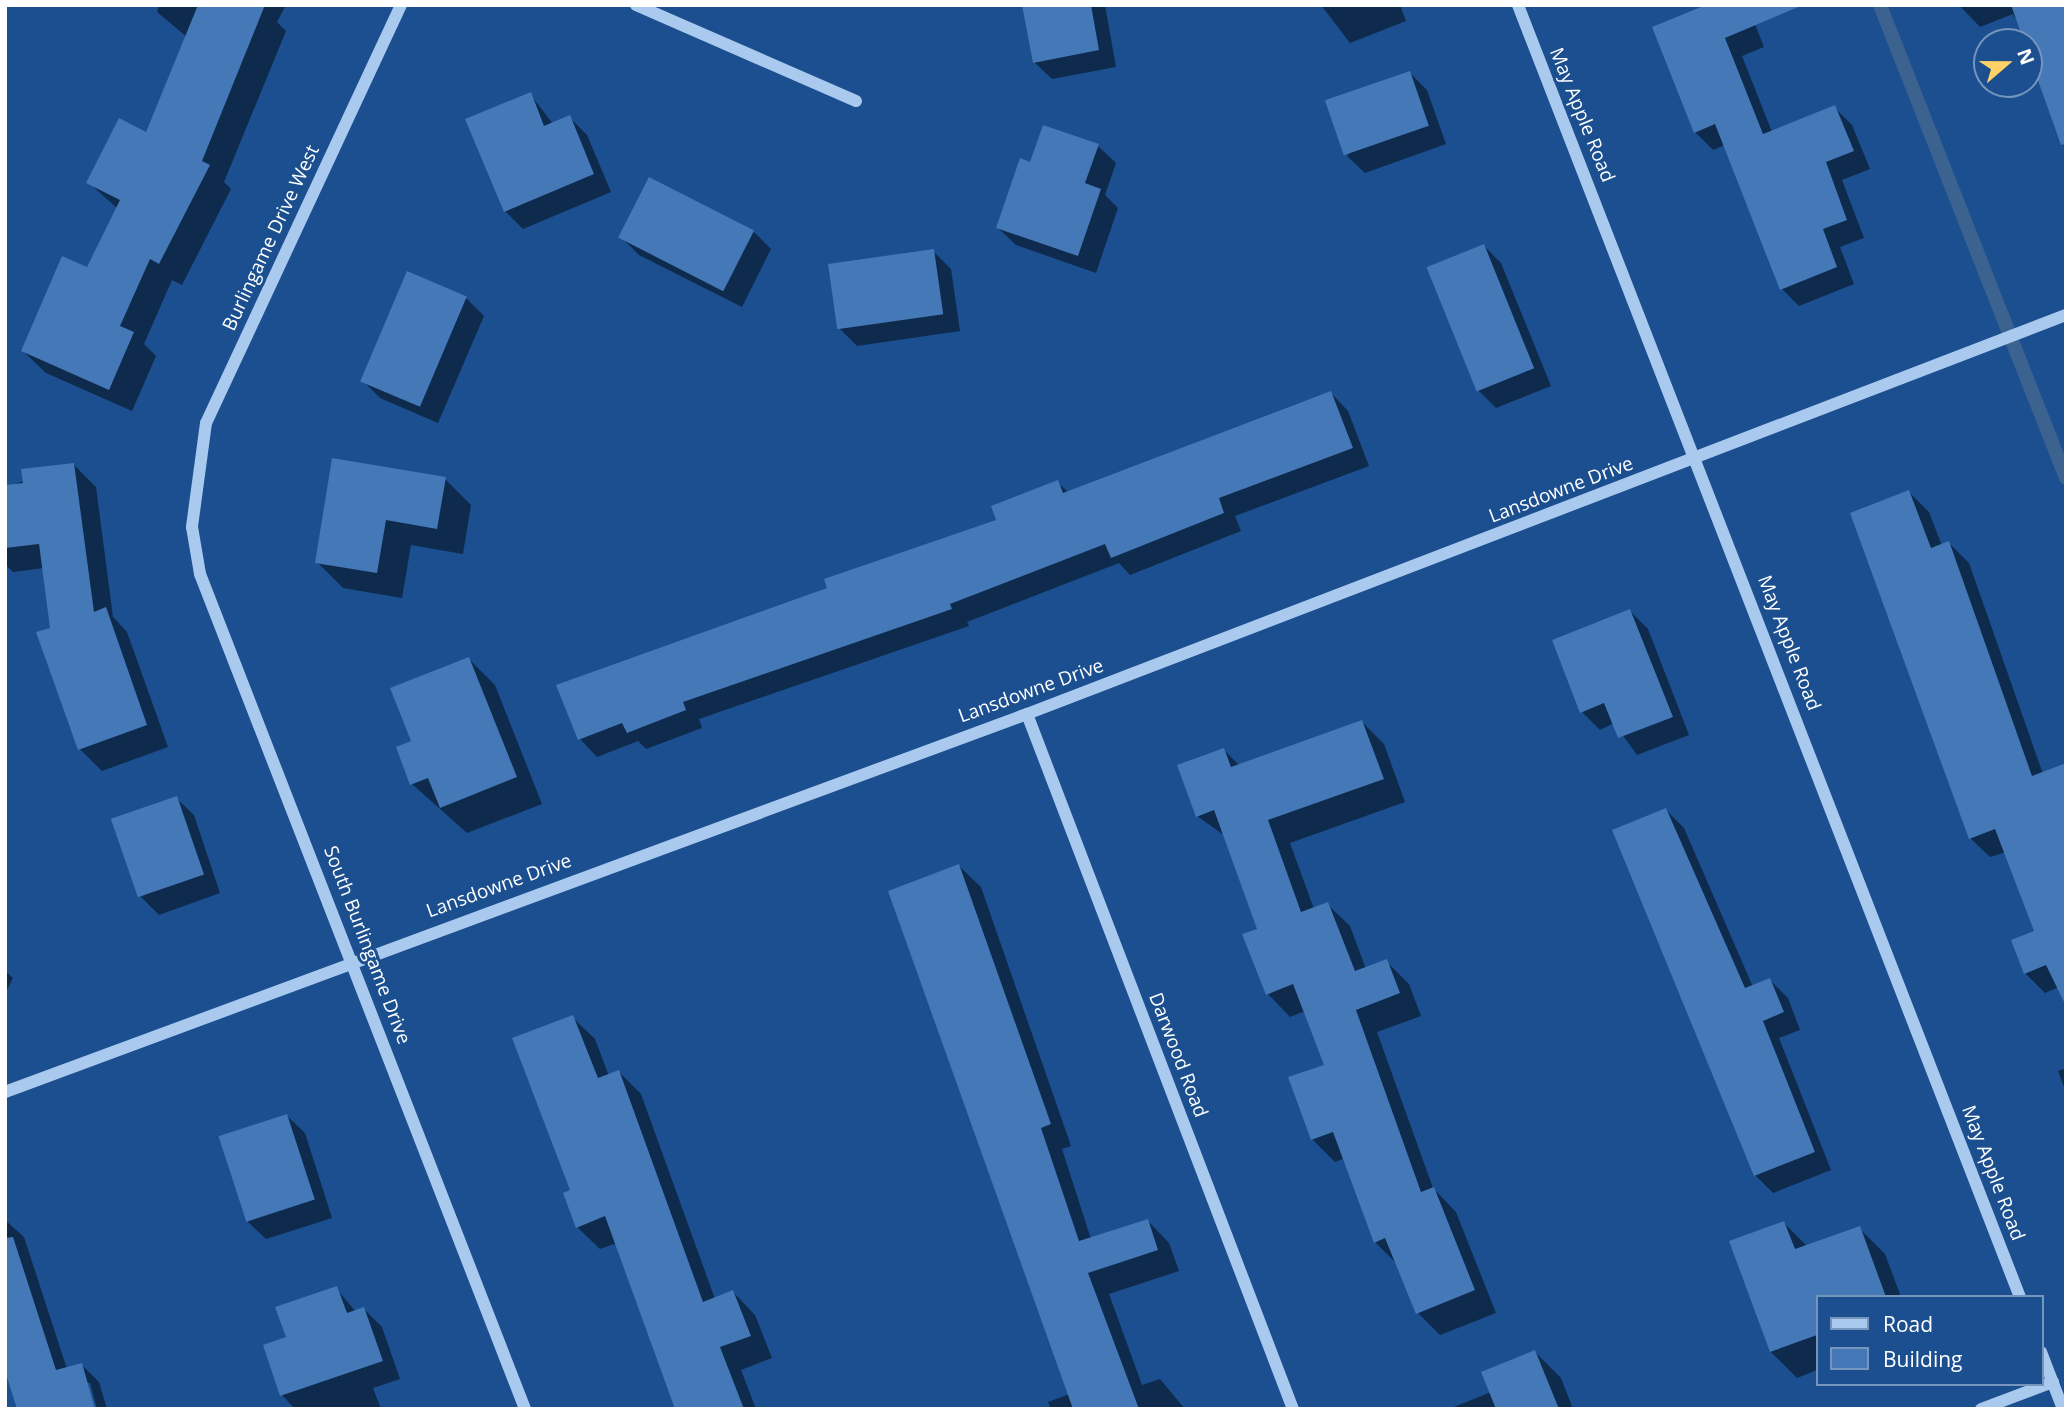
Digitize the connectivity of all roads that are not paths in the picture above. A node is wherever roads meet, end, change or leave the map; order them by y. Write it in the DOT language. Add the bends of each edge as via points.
graph roads {
  1 [pos="401,5"];
  2 [pos="636,5"];
  3 [pos="1518,5"];
  4 [pos="856,101"];
  5 [pos="2066,315"];
  6 [pos="1698,459"];
  7 [pos="192,492"];
  8 [pos="1027,714"];
  9 [pos="353,960"];
  10 [pos="5,1092"];
  11 [pos="2019,1295"];
  12 [pos="2043,1357"];
  13 [pos="2053,1382"];
  14 [pos="2042,1386"];
  15 [pos="2043,1386"];
  16 [pos="525,1409"];
  17 [pos="1293,1409"];
  18 [pos="1981,1409"];
  19 [pos="2063,1409"];
  1 -- 7 [label="street, Burlingame Drive West" via="206,423"];
  2 -- 4 [label="street"];
  3 -- 6 [label="street, May Apple Road"];
  5 -- 6 [label="street, Lansdowne Drive"];
  6 -- 8 [label="street, Lansdowne Drive"];
  6 -- 11 [label="street, May Apple Road"];
  7 -- 9 [label="street, South Burlingame Drive" via="200,574"];
  8 -- 9 [label="street, Lansdowne Drive"];
  8 -- 17 [label="street, Darwood Road"];
  9 -- 10 [label="street, Lansdowne Drive"];
  9 -- 16 [label="street, South Burlingame Drive"];
  12 -- 13 [label="street"];
  13 -- 15 [label="street"];
  13 -- 19 [label="street"];
  14 -- 18 [label="street"];
}
